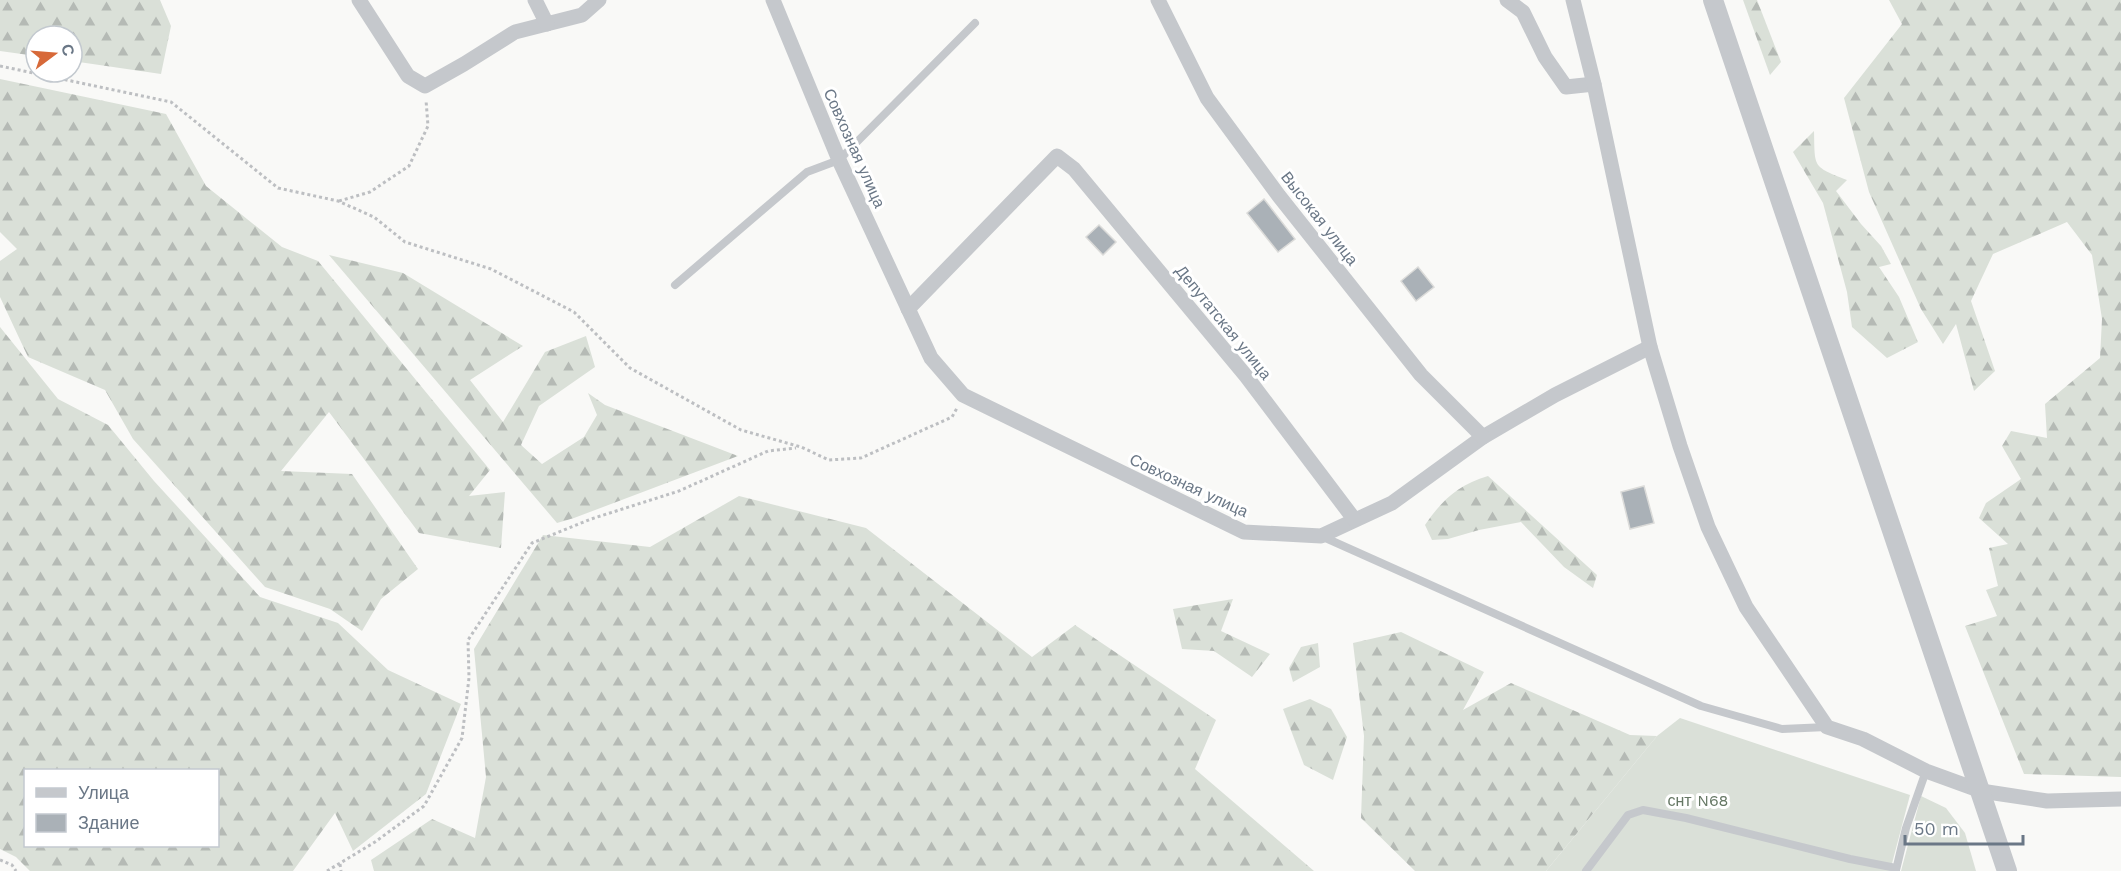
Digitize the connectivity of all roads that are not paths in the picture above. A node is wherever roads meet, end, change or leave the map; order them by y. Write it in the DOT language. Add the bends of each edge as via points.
graph roads {
  1 [pos="359,0"];
  2 [pos="535,0"];
  3 [pos="599,0"];
  4 [pos="773,0"];
  5 [pos="1158,0"];
  6 [pos="1507,0"];
  7 [pos="1573,0"];
  8 [pos="1713,0"];
  9 [pos="975,23"];
  10 [pos="547,24"];
  11 [pos="1594,84"];
  12 [pos="839,160"];
  13 [pos="675,285"];
  14 [pos="908,309"];
  15 [pos="1650,347"];
  16 [pos="1483,437"];
  17 [pos="1354,519"];
  18 [pos="1321,536"];
  19 [pos="1827,727"];
  20 [pos="1926,771"];
  21 [pos="1981,791"];
  22 [pos="2121,799"];
  23 [pos="1896,869"];
  24 [pos="1586,871"];
  25 [pos="2007,871"];
  1 -- 10 [label="street" via="408,76 425,86 515,32"];
  2 -- 10 [label="street"];
  3 -- 10 [label="street" via="582,15"];
  4 -- 12 [label="street, Совхозная улица"];
  5 -- 16 [label="street, Высокая улица" via="1207,98 1272,187 1421,375"];
  6 -- 11 [label="street" via="1523,12 1545,57 1566,87"];
  7 -- 11 [label="street"];
  8 -- 21 [label="street"];
  9 -- 12 [label="lane"];
  11 -- 15 [label="street"];
  12 -- 13 [label="lane" via="807,171"];
  12 -- 14 [label="street, Совхозная улица"];
  14 -- 17 [label="street, Депутатская улица" via="1057,156 1074,169 1246,376"];
  14 -- 18 [label="street, Совхозная улица" via="931,358 963,395 1244,532"];
  15 -- 16 [label="street"];
  15 -- 19 [label="street" via="1713,537 1746,607"];
  16 -- 17 [label="street" via="1392,503"];
  17 -- 18 [label="street"];
  18 -- 19 [label="lane" via="1701,706 1782,729"];
  19 -- 20 [label="street" via="1863,739"];
  20 -- 21 [label="street"];
  20 -- 23 [label="lane"];
  21 -- 22 [label="street" via="2047,801"];
  21 -- 25 [label="street"];
  23 -- 24 [label="lane" via="1643,810 1628,815"];
}
